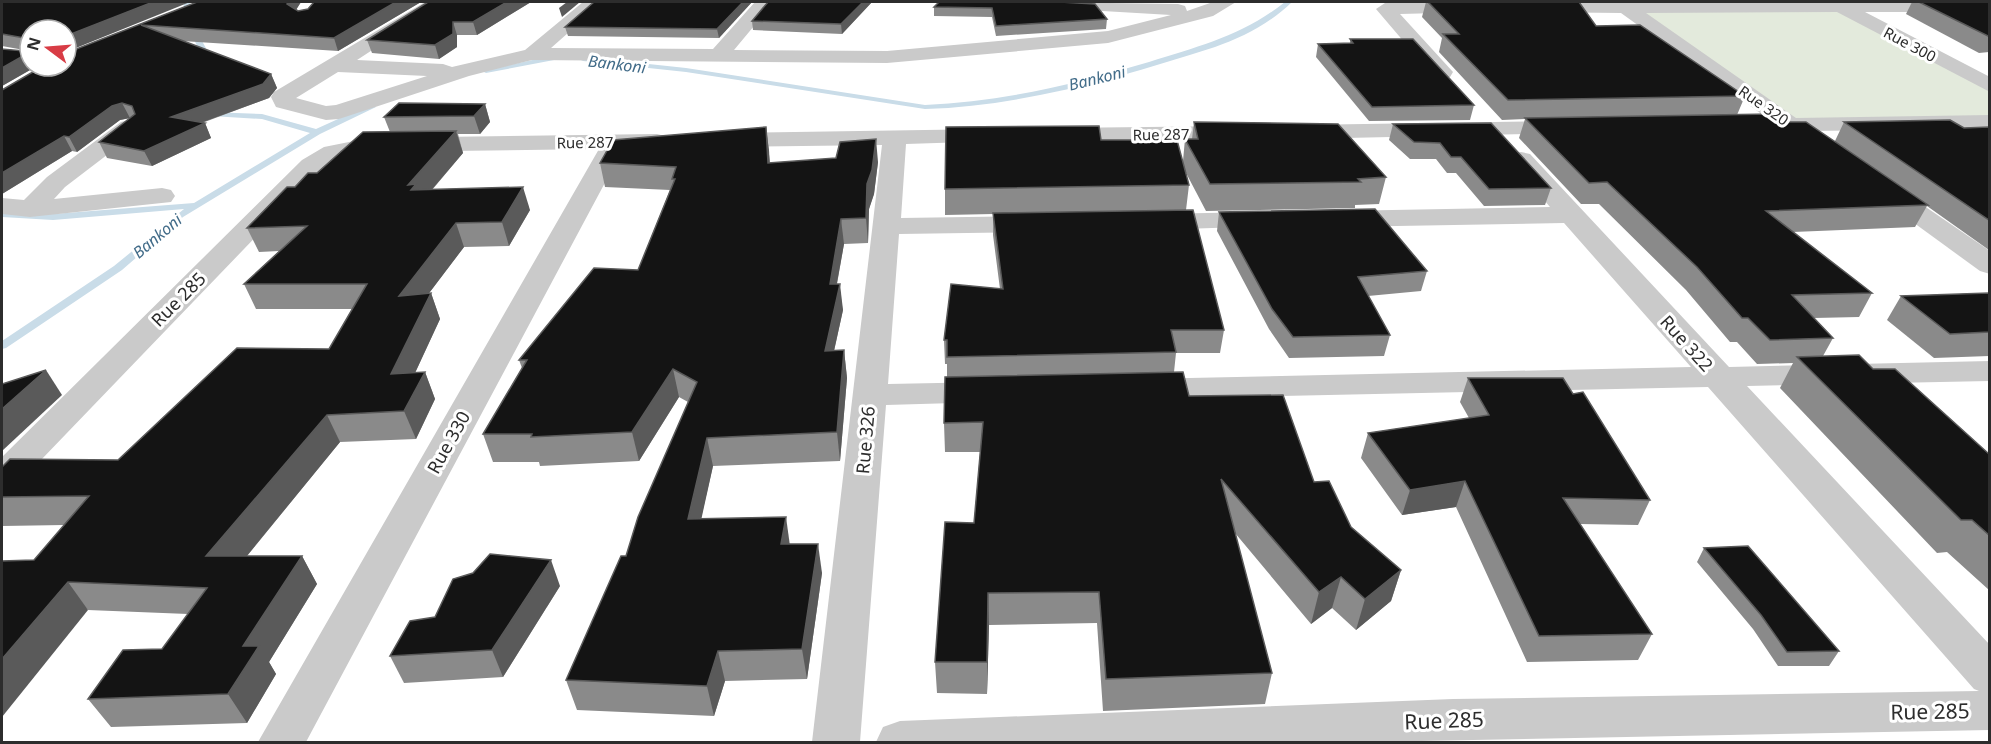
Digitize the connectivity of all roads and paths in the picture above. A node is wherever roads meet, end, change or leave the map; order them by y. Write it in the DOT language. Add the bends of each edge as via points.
graph roads {
  1 [pos="437,2"];
  2 [pos="594,2"];
  3 [pos="765,2"];
  4 [pos="1051,2"];
  5 [pos="1227,2"];
  6 [pos="1703,4"];
  7 [pos="1836,4"];
  8 [pos="1386,5"];
  9 [pos="1989,6"];
  10 [pos="1488,8"];
  11 [pos="1522,8"];
  12 [pos="1626,8"];
  13 [pos="1206,12"];
  14 [pos="532,54"];
  15 [pos="717,57"];
  16 [pos="332,65"];
  17 [pos="462,71"];
  18 [pos="1989,86"];
  19 [pos="1989,122"];
  20 [pos="1791,124"];
  21 [pos="1743,125"];
  22 [pos="129,127"];
  23 [pos="1588,128"];
  24 [pos="1493,129"];
  25 [pos="1254,132"];
  26 [pos="1278,132"];
  27 [pos="1014,136"];
  28 [pos="1038,136"];
  29 [pos="895,138"];
  30 [pos="615,142"];
  31 [pos="1820,145"];
  32 [pos="369,146"];
  33 [pos="1867,178"];
  34 [pos="162,196"];
  35 [pos="2,206"];
  36 [pos="30,209"];
  37 [pos="1571,215"];
  38 [pos="1122,222"];
  39 [pos="1063,224"];
  40 [pos="886,226"];
  41 [pos="1989,265"];
  42 [pos="1989,371"];
  43 [pos="1718,377"];
  44 [pos="1108,390"];
  45 [pos="1025,391"];
  46 [pos="869,395"];
  47 [pos="2,478"];
  48 [pos="1989,676"];
  49 [pos="1989,710"];
  50 [pos="1458,731"];
  51 [pos="282,742"];
  52 [pos="836,742"];
  53 [pos="900,742"];
  1 -- 16 [label="street"];
  2 -- 14 [label="street"];
  3 -- 15 [label="street"];
  4 -- 13 [label="street"];
  5 -- 13 [label="street"];
  6 -- 7 [label="street"];
  6 -- 12 [label="street"];
  7 -- 9 [label="street"];
  7 -- 18 [label="street, Rue 300"];
  8 -- 10 [label="street"];
  8 -- 24 [label="street, Rue 322"];
  11 -- 12 [label="street"];
  12 -- 20 [label="street, Rue 320"];
  13 -- 15 [label="street" via="1108,37 992,48 887,57"];
  14 -- 15 [label="street"];
  14 -- 17 [label="street"];
  16 -- 17 [label="street"];
  16 -- 17 [label="street" via="282,98 284,102 326,113 339,112"];
  19 -- 20 [label="street"];
  20 -- 21 [label="street"];
  20 -- 31 [label="street, Rue 320"];
  22 -- 36 [label="street" via="56,182"];
  23 -- 24 [label="street"];
  24 -- 26 [label="street"];
  24 -- 37 [label="street, Rue 322"];
  25 -- 28 [label="street, Rue 287"];
  27 -- 29 [label="street, Rue 287"];
  29 -- 30 [label="street, Rue 287"];
  29 -- 40 [label="street, Rue 326"];
  30 -- 32 [label="street, Rue 287"];
  30 -- 51 [label="street, Rue 330"];
  32 -- 47 [label="street, Rue 285" via="333,152 311,165"];
  33 -- 41 [label="street"];
  34 -- 36 [label="street"];
  35 -- 36 [label="street"];
  37 -- 38 [label="street"];
  37 -- 43 [label="street, Rue 322"];
  39 -- 40 [label="street"];
  40 -- 46 [label="street, Rue 326"];
  42 -- 43 [label="street"];
  43 -- 44 [label="street"];
  43 -- 48 [label="street, Rue 322"];
  45 -- 46 [label="street"];
  46 -- 52 [label="street, Rue 326"];
  49 -- 50 [label="street, Rue 285"];
  50 -- 53 [label="street, Rue 285"];
}
